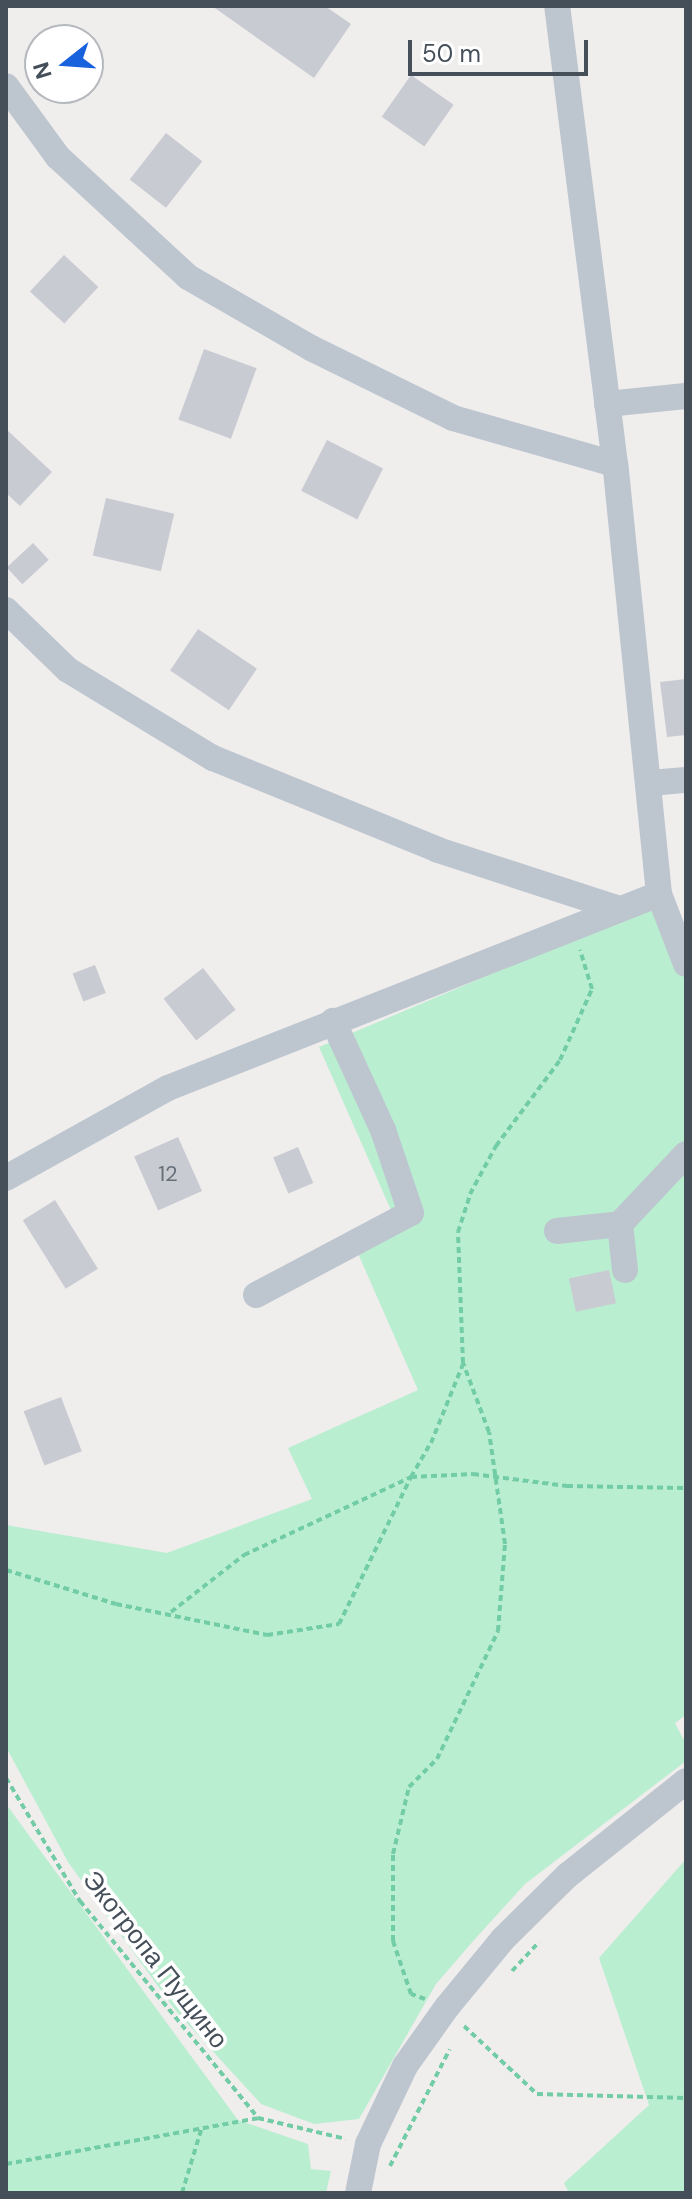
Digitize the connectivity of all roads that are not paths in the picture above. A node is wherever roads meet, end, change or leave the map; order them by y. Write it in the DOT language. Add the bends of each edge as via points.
graph roads {
  1 [pos="557,6"];
  2 [pos="6,86"];
  3 [pos="686,396"];
  4 [pos="607,404"];
  5 [pos="615,464"];
  6 [pos="6,610"];
  7 [pos="686,780"];
  8 [pos="650,783"];
  9 [pos="659,894"];
  10 [pos="617,908"];
  11 [pos="686,964"];
  12 [pos="333,1021"];
  13 [pos="686,1154"];
  14 [pos="6,1178"];
  15 [pos="620,1224"];
  16 [pos="557,1231"];
  17 [pos="625,1270"];
  18 [pos="256,1295"];
  19 [pos="686,1781"];
  20 [pos="358,2193"];
  1 -- 4 [label="street"];
  2 -- 5 [label="street" via="58,157 188,277 311,348 453,418"];
  3 -- 4 [label="street"];
  4 -- 5 [label="street"];
  5 -- 8 [label="street"];
  6 -- 10 [label="street" via="68,670 213,758 438,850"];
  7 -- 8 [label="street"];
  8 -- 9 [label="street"];
  9 -- 10 [label="street"];
  9 -- 11 [label="street"];
  10 -- 12 [label="street"];
  12 -- 14 [label="street" via="168,1088"];
  12 -- 18 [label="street" via="383,1130 411,1213"];
  13 -- 15 [label="street"];
  15 -- 16 [label="street"];
  15 -- 17 [label="street"];
  19 -- 20 [label="street" via="568,1875 503,1939 461,2015 405,2066 368,2144"];
}
